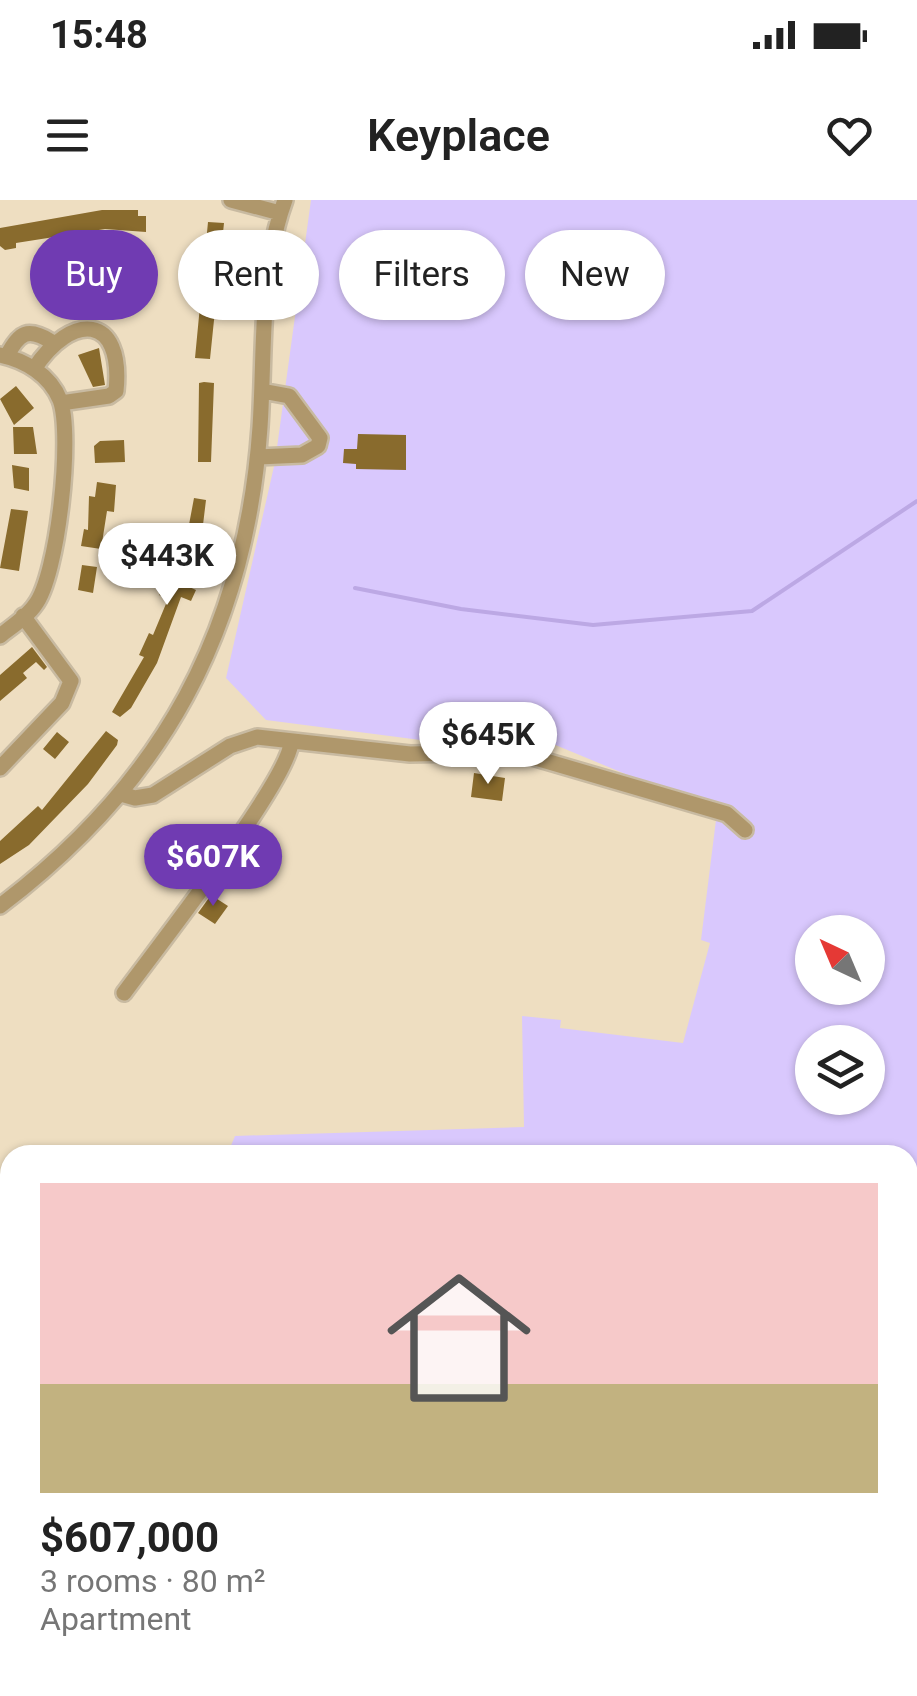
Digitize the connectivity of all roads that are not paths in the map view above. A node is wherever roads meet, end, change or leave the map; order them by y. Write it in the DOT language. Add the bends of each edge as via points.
graph roads {
  1 [pos="231,200"];
  2 [pos="282,206"];
  3 [pos="52,342"];
  4 [pos="3,356"];
  5 [pos="34,369"];
  6 [pos="262,390"];
  7 [pos="61,403"];
  8 [pos="258,458"];
  9 [pos="24,616"];
  10 [pos="0,636"];
  11 [pos="290,742"];
  12 [pos="0,768"];
  13 [pos="121,794"];
  14 [pos="745,830"];
  15 [pos="0,906"];
  16 [pos="124,993"];
  1 -- 2 [label="street"];
  2 -- 6 [label="street" via="270,260"];
  3 -- 4 [label="street" via="25,332"];
  3 -- 5 [label="street"];
  3 -- 7 [label="street" via="96,330 114,346 118,364 116,391 109,396"];
  4 -- 5 [label="street"];
  5 -- 7 [label="street"];
  6 -- 8 [label="street"];
  6 -- 8 [label="street" via="289,396 320,438 302,455"];
  7 -- 9 [label="street" via="63,472 49,572"];
  8 -- 13 [label="street" via="221,628 174,721"];
  9 -- 10 [label="street"];
  9 -- 12 [label="street" via="72,680 62,703"];
  11 -- 13 [label="street" via="242,739 154,795"];
  11 -- 14 [label="street" via="410,754 515,752 727,814"];
  11 -- 16 [label="street" via="286,762 256,810"];
  13 -- 15 [label="street" via="67,853"];
}
